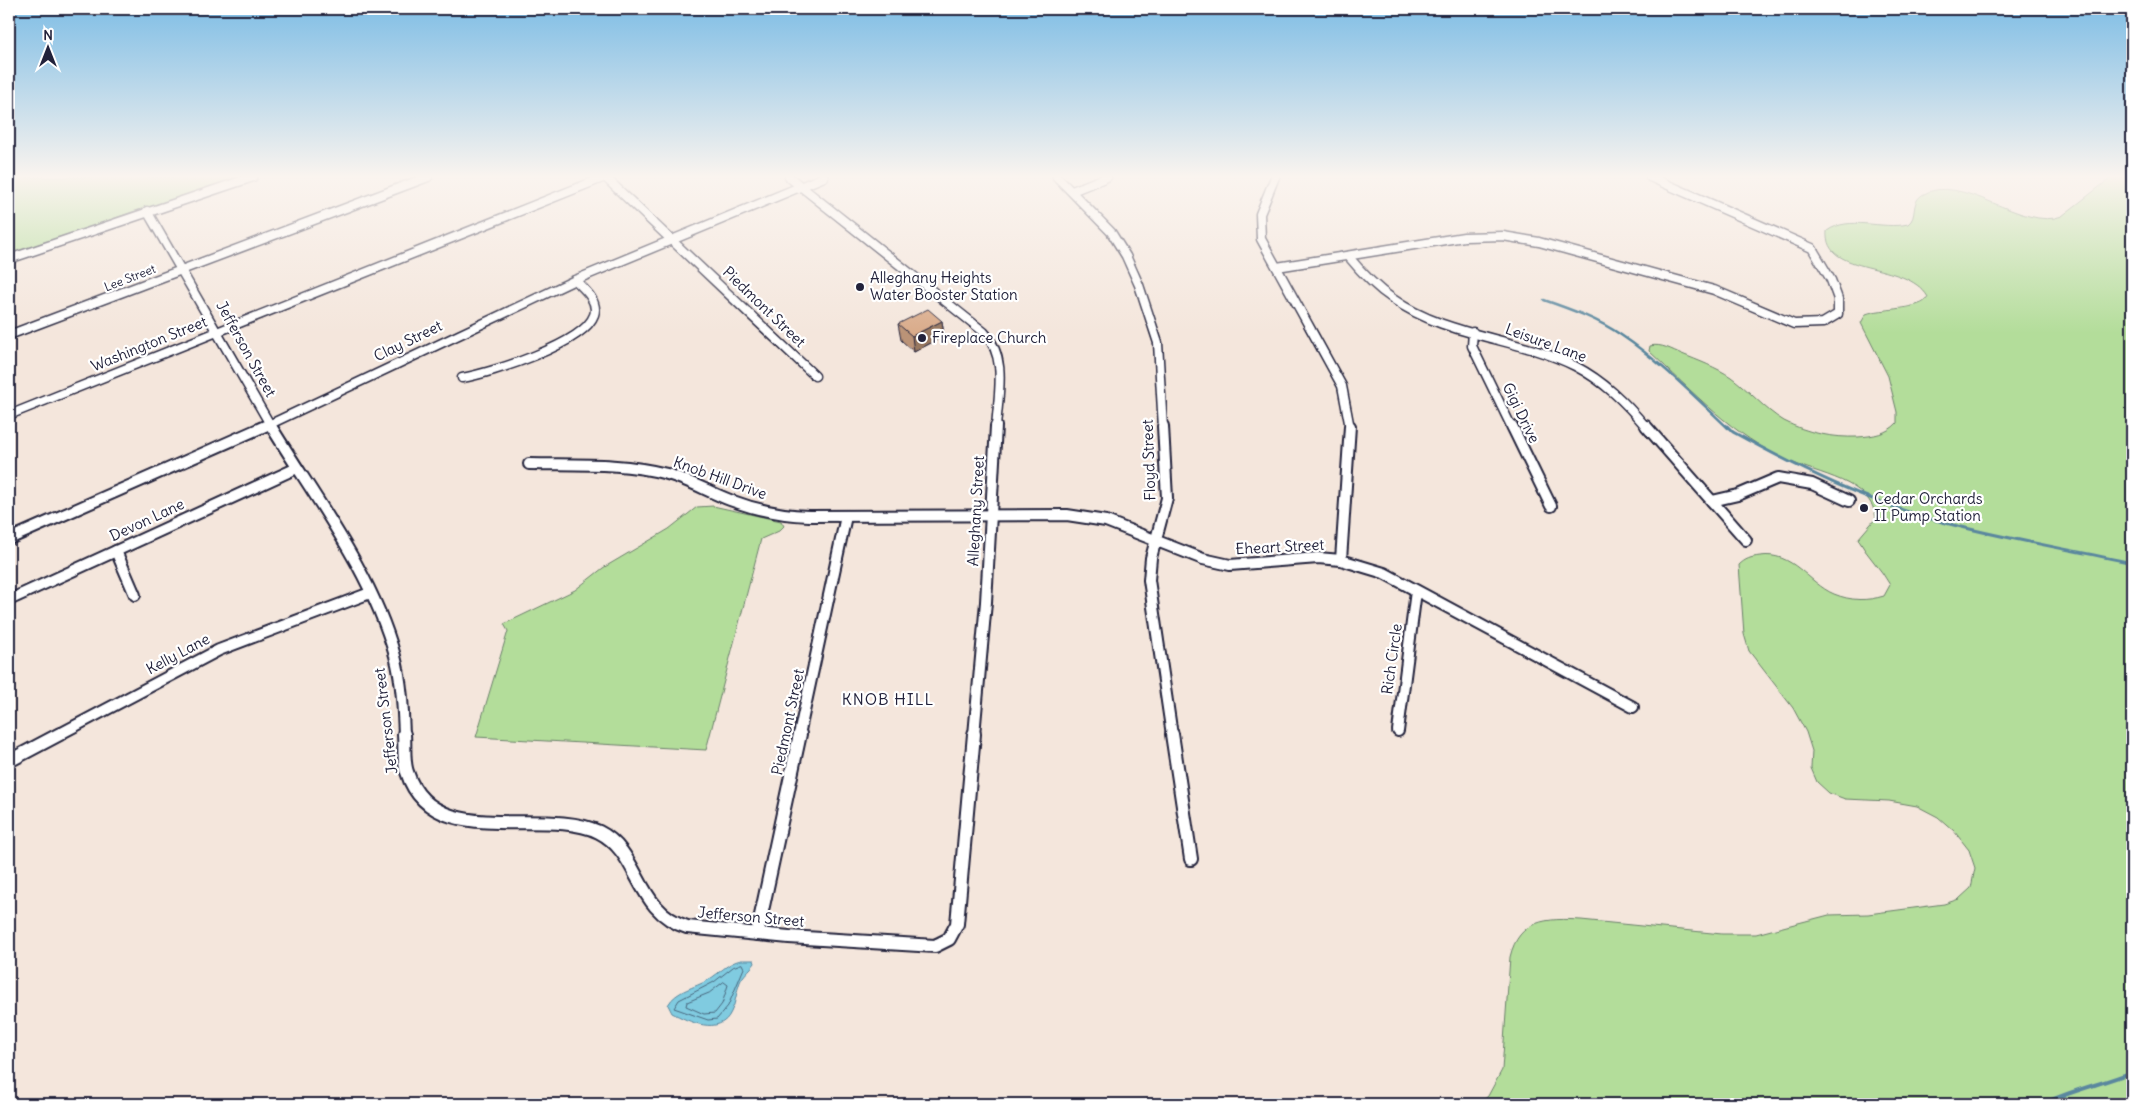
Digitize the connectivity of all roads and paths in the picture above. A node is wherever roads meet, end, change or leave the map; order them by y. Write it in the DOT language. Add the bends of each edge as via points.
graph roads {
  1 [pos="95,229"];
  2 [pos="158,229"];
  3 [pos="291,229"];
  4 [pos="474,229"];
  5 [pos="659,229"];
  6 [pos="697,229"];
  7 [pos="854,229"];
  8 [pos="1108,229"];
  9 [pos="1259,229"];
  10 [pos="1769,229"];
  11 [pos="671,240"];
  12 [pos="1349,257"];
  13 [pos="9,259"];
  14 [pos="1277,268"];
  15 [pos="183,270"];
  16 [pos="575,280"];
  17 [pos="218,331"];
  18 [pos="1473,332"];
  19 [pos="9,335"];
  20 [pos="815,376"];
  21 [pos="462,378"];
  22 [pos="9,415"];
  23 [pos="270,424"];
  24 [pos="529,464"];
  25 [pos="297,468"];
  26 [pos="1712,501"];
  27 [pos="1849,501"];
  28 [pos="1551,506"];
  29 [pos="846,516"];
  30 [pos="991,516"];
  31 [pos="9,538"];
  32 [pos="1155,539"];
  33 [pos="1746,540"];
  34 [pos="116,551"];
  35 [pos="1341,560"];
  36 [pos="1416,591"];
  37 [pos="370,593"];
  38 [pos="135,596"];
  39 [pos="9,600"];
  40 [pos="1633,706"];
  41 [pos="1398,731"];
  42 [pos="9,762"];
  43 [pos="1191,859"];
  44 [pos="757,934"];
  45 [pos="946,942"];
  1 -- 13 [label="street"];
  2 -- 15 [label="street, Jefferson Street"];
  3 -- 15 [label="street, Lee Street"];
  4 -- 17 [label="street, Washington Street"];
  5 -- 11 [label="street, Piedmont Street"];
  6 -- 11 [label="street, Clay Street"];
  7 -- 30 [label="street, Alleghany Street" via="994,343 1000,361"];
  8 -- 32 [label="street, Floyd Street" via="1122,247 1154,325 1158,343 1166,498"];
  9 -- 14 [label="street" via="1261,239"];
  10 -- 12 [label="street" via="1812,248 1823,262 1840,305 1838,314 1823,323 1794,324 1714,290 1539,242 1503,236 1464,237"];
  11 -- 16 [label="street, Clay Street"];
  11 -- 20 [label="street, Piedmont Street"];
  12 -- 14 [label="street"];
  12 -- 18 [label="street, Leisure Lane" via="1371,285 1404,308"];
  14 -- 35 [label="street" via="1342,386 1349,417"];
  15 -- 17 [label="street, Jefferson Street"];
  15 -- 19 [label="street, Lee Street"];
  16 -- 21 [label="street" via="594,302 592,319 581,332 494,372"];
  16 -- 23 [label="street, Clay Street"];
  17 -- 22 [label="street, Washington Street"];
  17 -- 23 [label="street, Jefferson Street"];
  18 -- 26 [label="street, Leisure Lane" via="1567,362 1604,384 1625,402"];
  18 -- 28 [label="street, Gigi Drive" via="1472,346"];
  23 -- 25 [label="street, Jefferson Street"];
  23 -- 31 [label="street, Clay Street"];
  24 -- 29 [label="street, Knob Hill Drive" via="647,470 685,479 760,510 795,516"];
  25 -- 34 [label="street, Devon Lane"];
  25 -- 37 [label="street, Jefferson Street"];
  26 -- 27 [label="street" via="1738,495 1778,478 1812,484"];
  26 -- 33 [label="street, Leisure Lane"];
  29 -- 30 [label="street, Knob Hill Drive"];
  29 -- 44 [label="street, Piedmont Street"];
  30 -- 32 [label="street, Eheart Street" via="1086,516"];
  30 -- 45 [label="street, Alleghany Street" via="956,924 954,933"];
  32 -- 35 [label="street, Eheart Street" via="1203,559 1230,565 1318,558"];
  32 -- 43 [label="street, Floyd Street" via="1148,561 1149,580"];
  34 -- 38 [label="street"];
  34 -- 39 [label="street, Devon Lane"];
  35 -- 36 [label="street, Eheart Street" via="1384,573"];
  36 -- 40 [label="street, Eheart Street"];
  36 -- 41 [label="street, Rich Circle"];
  37 -- 42 [label="street, Kelly Lane" via="219,650"];
  37 -- 44 [label="street, Jefferson Street" via="395,657 401,688 407,772 412,784 434,810 472,821 584,826 600,832 622,851 660,913 673,923"];
  44 -- 45 [label="street, Jefferson Street" via="926,947"];
}
